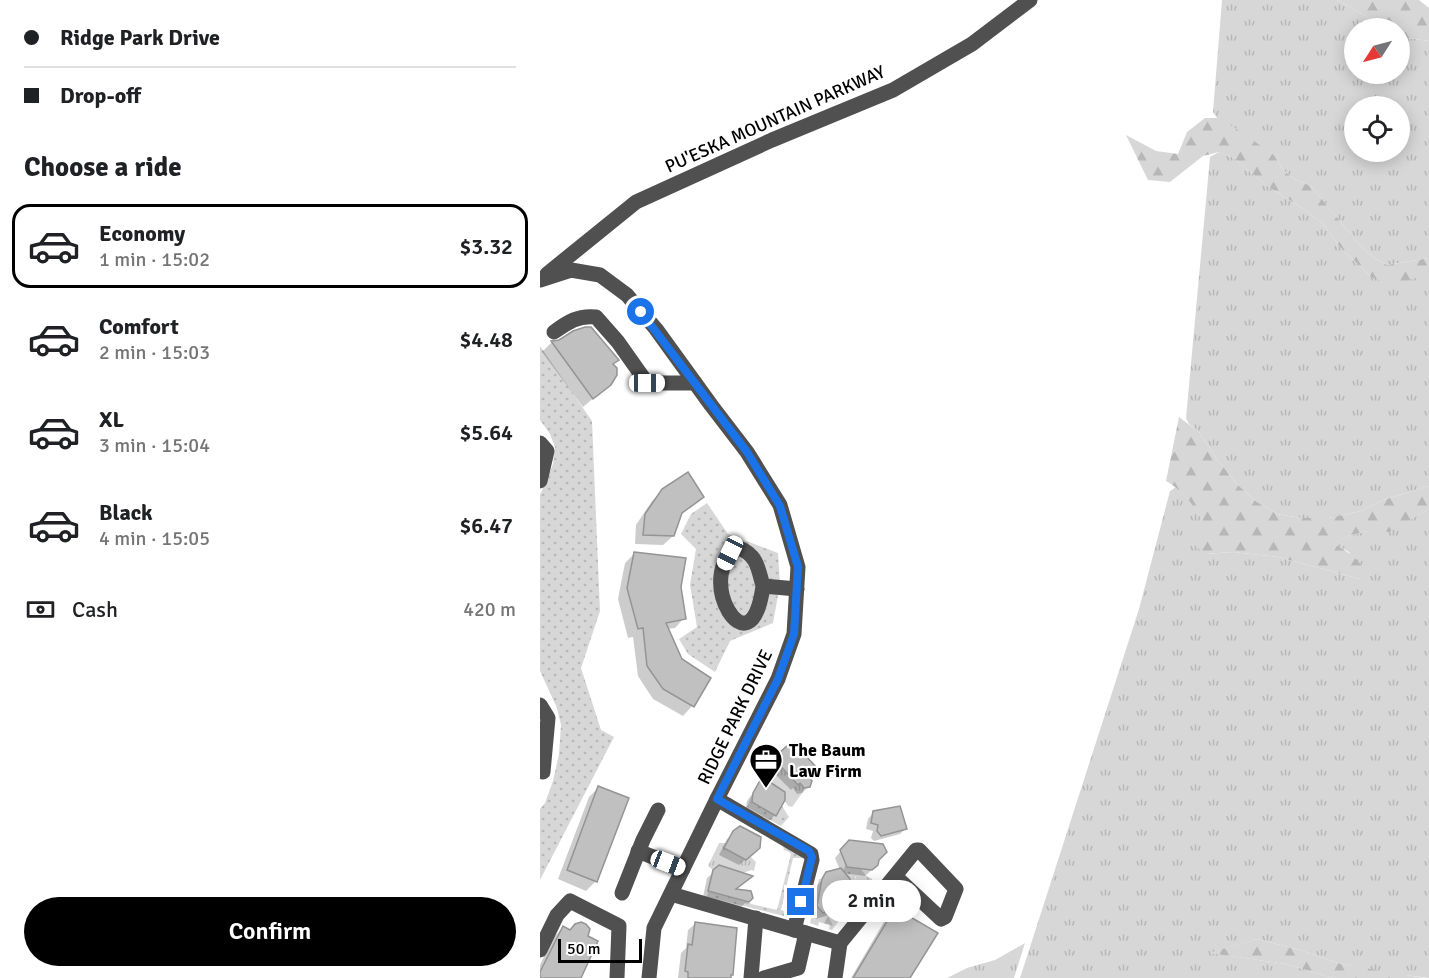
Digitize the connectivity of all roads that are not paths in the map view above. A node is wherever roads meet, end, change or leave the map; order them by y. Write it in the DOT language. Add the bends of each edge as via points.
graph roads {
  1 [pos="1030,0"];
  2 [pos="540,280"];
  3 [pos="554,332"];
  4 [pos="695,383"];
  5 [pos="540,443"];
  6 [pos="540,481"];
  7 [pos="763,586"];
  8 [pos="796,590"];
  9 [pos="540,705"];
  10 [pos="541,773"];
  11 [pos="717,799"];
  12 [pos="658,810"];
  13 [pos="638,851"];
  14 [pos="684,868"];
  15 [pos="895,876"];
  16 [pos="622,893"];
  17 [pos="671,894"];
  18 [pos="756,918"];
  19 [pos="800,931"];
  20 [pos="840,943"];
  21 [pos="540,950"];
  22 [pos="617,978"];
  23 [pos="649,978"];
  24 [pos="751,978"];
  25 [pos="764,978"];
  26 [pos="835,978"];
  1 -- 2 [label="street, PU'ESKA MOUNTAIN PARKWAY" via="972,44 893,90 636,202"];
  2 -- 4 [label="street, RIDGE PARK DRIVE" via="571,270 600,275 627,295"];
  3 -- 4 [label="street" via="583,315 596,317 647,383"];
  4 -- 8 [label="street, RIDGE PARK DRIVE" via="747,452 780,506 798,567"];
  5 -- 6 [label="street" via="547,451"];
  7 -- 8 [label="street"];
  8 -- 11 [label="street, RIDGE PARK DRIVE" via="794,634 778,679"];
  9 -- 10 [label="street" via="548,718"];
  11 -- 14 [label="street, RIDGE PARK DRIVE"];
  11 -- 19 [label="street" via="811,854"];
  12 -- 13 [label="street"];
  13 -- 14 [label="street"];
  13 -- 16 [label="street"];
  14 -- 17 [label="street, RIDGE PARK DRIVE"];
  15 -- 15 [label="street" via="919,850 956,888 945,917 941,919"];
  15 -- 20 [label="street"];
  17 -- 18 [label="street"];
  17 -- 23 [label="street, RIDGE PARK DRIVE" via="654,928"];
  18 -- 19 [label="street"];
  18 -- 24 [label="street"];
  19 -- 20 [label="street"];
  19 -- 25 [label="street" via="798,968"];
  20 -- 26 [label="street"];
  21 -- 22 [label="street" via="557,915 570,901 619,926"];
}
